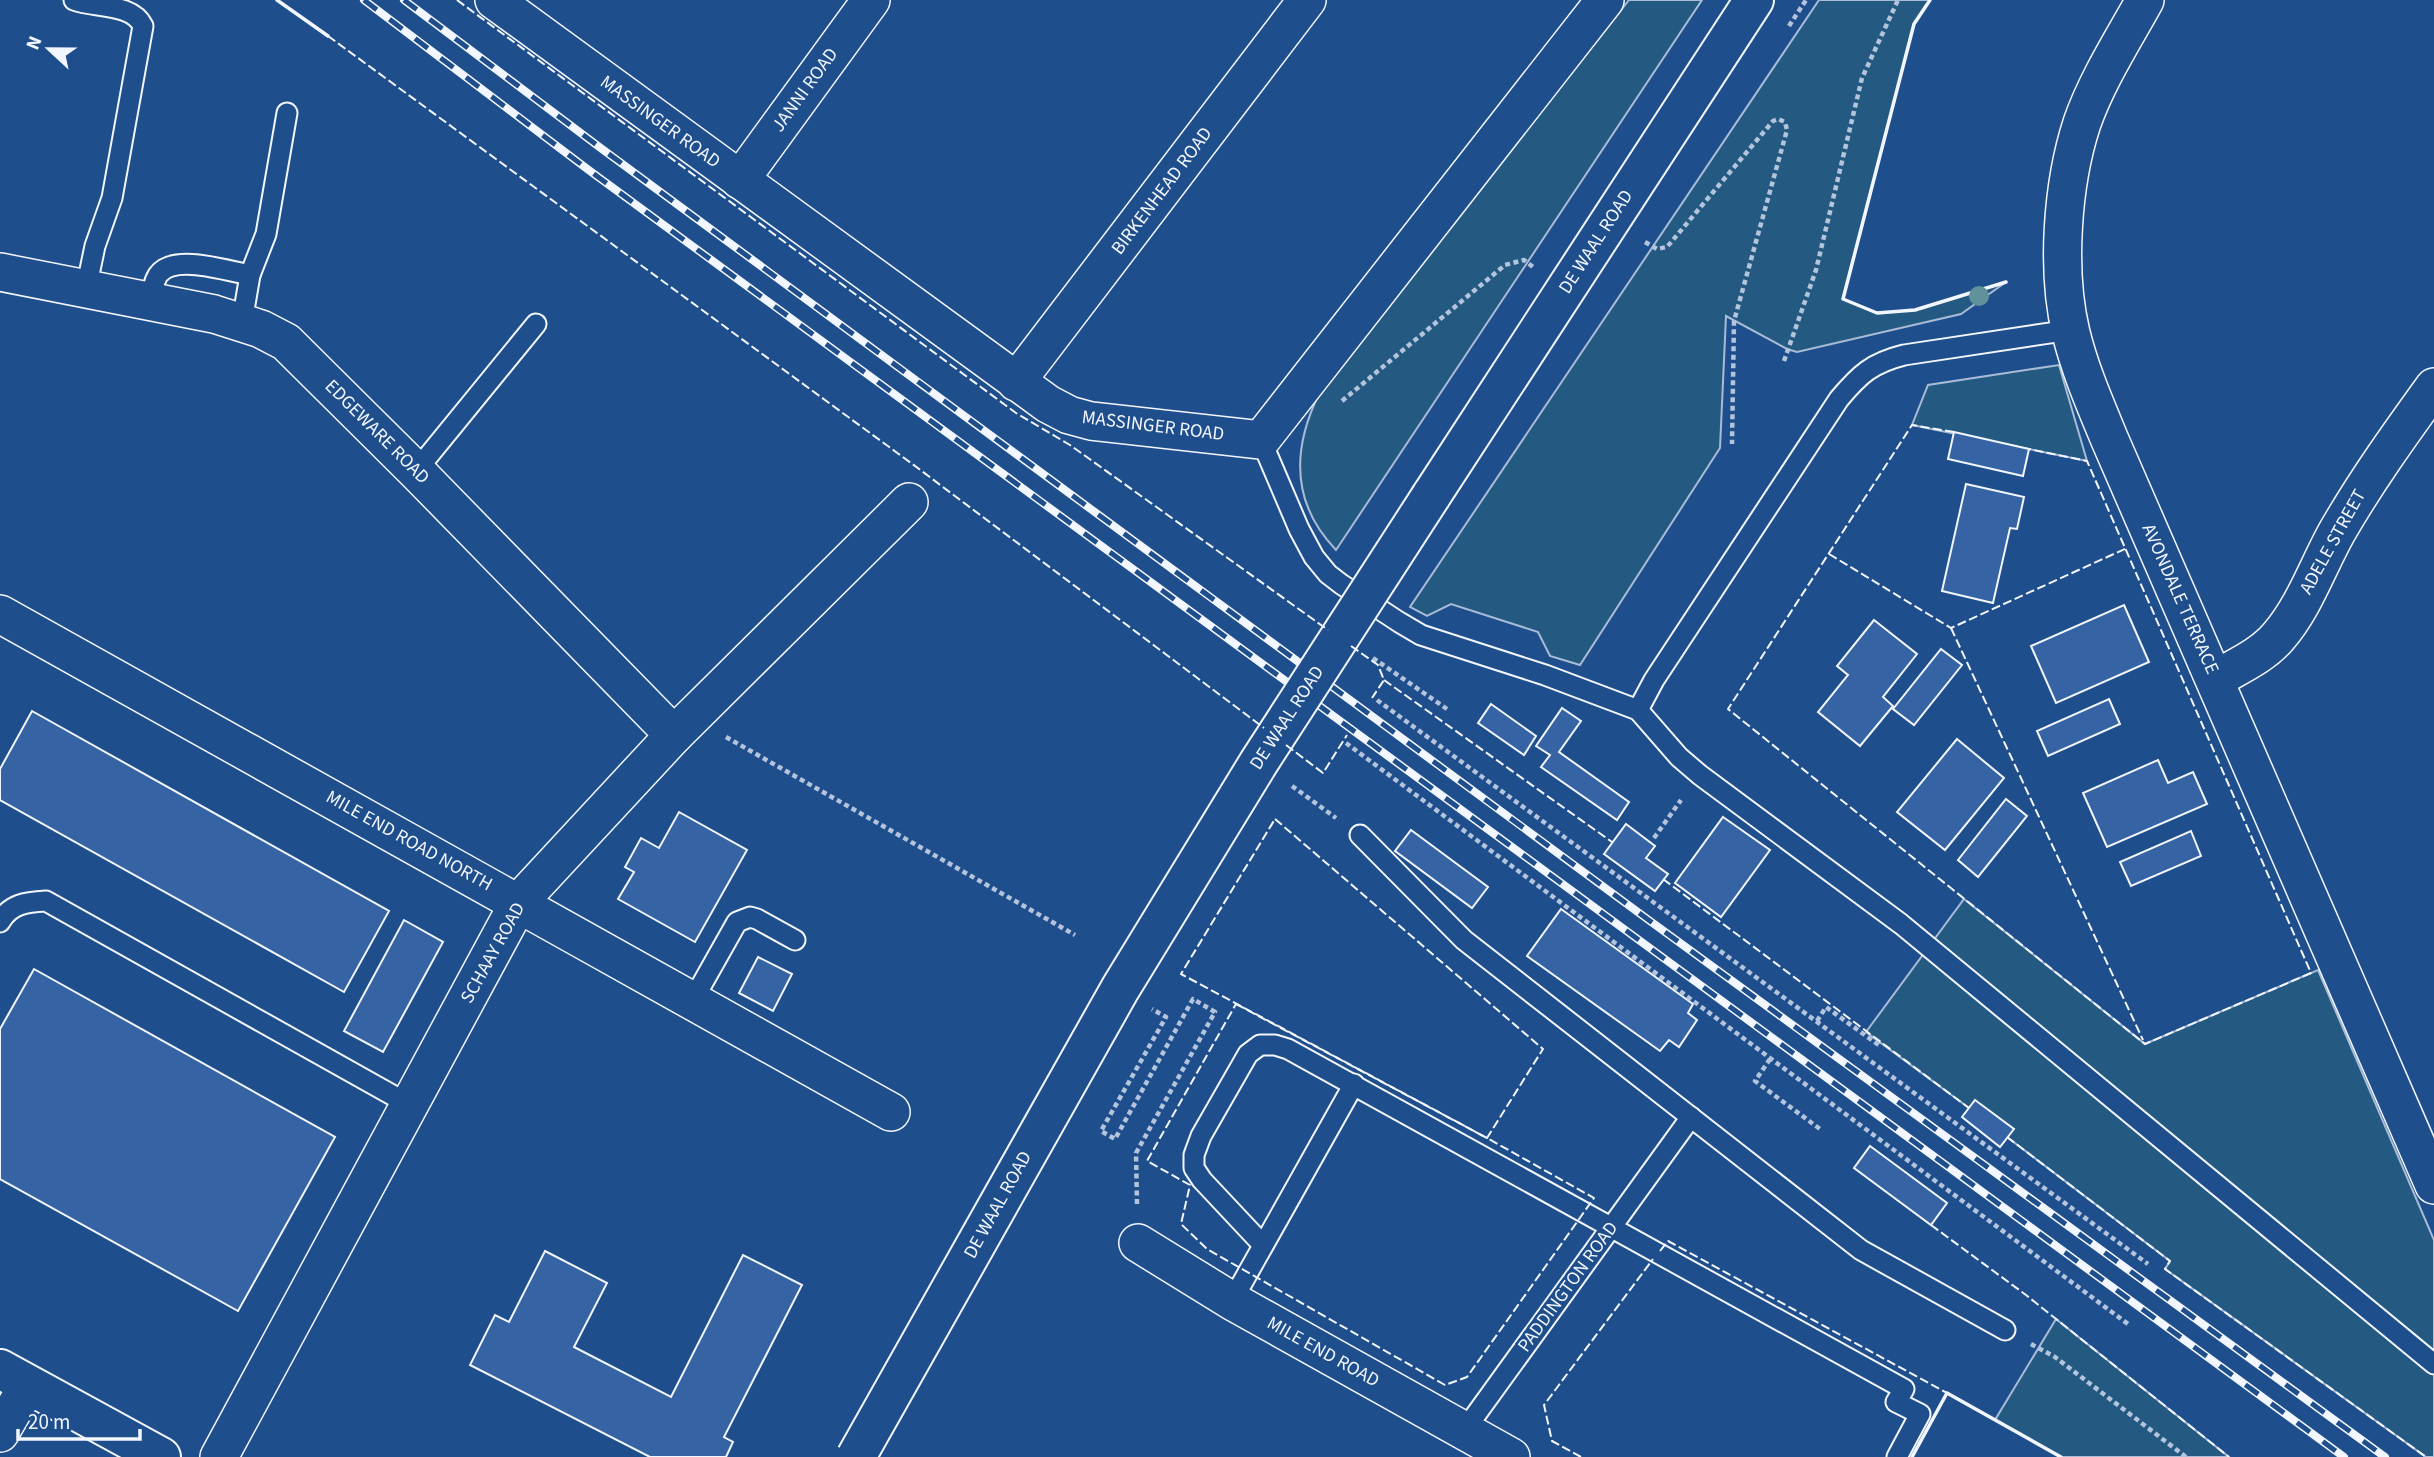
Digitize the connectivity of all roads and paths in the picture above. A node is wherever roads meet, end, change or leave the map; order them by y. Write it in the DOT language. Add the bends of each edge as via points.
graph roads {
  1 [pos="75,0"];
  2 [pos="494,0"];
  3 [pos="871,0"];
  4 [pos="1307,0"];
  5 [pos="1605,0"];
  6 [pos="1754,0"];
  7 [pos="1898,0"];
  8 [pos="2145,0"];
  9 [pos="287,113"];
  10 [pos="740,180"];
  11 [pos="1645,242"];
  12 [pos="1536,268"];
  13 [pos="0,272"];
  14 [pos="250,275"];
  15 [pos="86,289"];
  16 [pos="151,302"];
  17 [pos="242,322"];
  18 [pos="536,324"];
  19 [pos="2070,330"];
  20 [pos="1784,361"];
  21 [pos="1016,382"];
  22 [pos="1302,387"];
  23 [pos="2434,387"];
  24 [pos="1261,440"];
  25 [pos="1732,444"];
  26 [pos="416,471"];
  27 [pos="909,502"];
  28 [pos="0,614"];
  29 [pos="1370,655"];
  30 [pos="2216,679"];
  31 [pos="1377,700"];
  32 [pos="1447,709"];
  33 [pos="1638,710"];
  34 [pos="683,726"];
  35 [pos="1346,743"];
  36 [pos="1289,783"];
  37 [pos="1686,793"];
  38 [pos="1360,835"];
  39 [pos="1654,838"];
  40 [pos="519,902"];
  41 [pos="0,922"];
  42 [pos="1075,934"];
  43 [pos="795,940"];
  44 [pos="693,1000"];
  45 [pos="1152,1009"];
  46 [pos="1817,1021"];
  47 [pos="1880,1046"];
  48 [pos="1770,1059"];
  49 [pos="1354,1084"];
  50 [pos="410,1105"];
  51 [pos="891,1112"];
  52 [pos="1690,1117"];
  53 [pos="1820,1129"];
  54 [pos="2434,1185"];
  55 [pos="1611,1228"];
  56 [pos="1138,1243"];
  57 [pos="1263,1245"];
  58 [pos="2148,1264"];
  59 [pos="1232,1301"];
  60 [pos="2128,1324"];
  61 [pos="2005,1330"];
  62 [pos="2434,1364"];
  63 [pos="14,1377"];
  64 [pos="0,1433"];
  65 [pos="1455,1444"];
  66 [pos="161,1457"];
  67 [pos="219,1457"];
  68 [pos="856,1457"];
  69 [pos="1511,1457"];
  70 [pos="1897,1457"];
  71 [pos="2186,1457"];
  1 -- 15 [label="lane" via="128,12 143,26 112,198"];
  2 -- 10 [label="street, MASSINGER ROAD"];
  3 -- 10 [label="street, JANNI ROAD"];
  4 -- 21 [label="street, BIRKENHEAD ROAD"];
  5 -- 22 [label="street"];
  6 -- 68 [label="main road, DE WAAL ROAD, bridge" via="1259,762 1120,989"];
  7 -- 20 [label="path" via="1862,78 1816,270"];
  8 -- 19 [label="street, AVONDALE TERRACE" via="2094,94 2076,147 2062,238"];
  9 -- 14 [label="lane" via="266,234"];
  10 -- 21 [label="street, MASSINGER ROAD"];
  11 -- 25 [label="path" via="1657,249 1667,247 1773,121 1785,122 1787,130 1734,321"];
  12 -- 22 [label="path" via="1524,260 1505,265 1346,400 1328,405"];
  13 -- 15 [label="street, EDGEWARE ROAD"];
  14 -- 16 [label="lane" via="178,264 158,275"];
  14 -- 17 [label="lane"];
  15 -- 16 [label="street, EDGEWARE ROAD"];
  16 -- 17 [label="street, EDGEWARE ROAD"];
  17 -- 26 [label="street, EDGEWARE ROAD" via="286,342"];
  18 -- 26 [label="lane"];
  19 -- 30 [label="street, AVONDALE TERRACE" via="2109,438"];
  19 -- 33 [label="lane" via="1905,355 1882,361 1859,376 1839,399"];
  21 -- 24 [label="street, MASSINGER ROAD" via="1059,410 1091,421"];
  22 -- 24 [label="street"];
  23 -- 30 [label="street, ADELE STREET" via="2376,466 2278,638"];
  24 -- 33 [label="lane" via="1299,530 1314,557 1341,584 1421,635"];
  26 -- 34 [label="street, EDGEWARE ROAD"];
  27 -- 34 [label="street, SCHAAY ROAD"];
  28 -- 40 [label="street, MILE END ROAD NORTH"];
  29 -- 32 [label="path"];
  30 -- 54 [label="street, AVONDALE TERRACE"];
  31 -- 46 [label="path"];
  33 -- 62 [label="lane" via="1700,775 1901,924"];
  34 -- 40 [label="street, SCHAAY ROAD"];
  34 -- 42 [label="path"];
  35 -- 48 [label="path"];
  36 -- 38 [label="path"];
  37 -- 39 [label="path"];
  38 -- 52 [label="lane" via="1464,940"];
  40 -- 44 [label="street, MILE END ROAD NORTH"];
  40 -- 50 [label="street, SCHAAY ROAD"];
  41 -- 50 [label="lane" via="23,902 46,901"];
  43 -- 44 [label="lane" via="757,919 737,922"];
  44 -- 51 [label="street, MILE END ROAD NORTH"];
  45 -- 56 [label="path" via="1166,1017 1101,1131 1115,1139 1193,999 1215,1012 1136,1153"];
  46 -- 47 [label="path" via="1826,1007"];
  46 -- 58 [label="path"];
  48 -- 53 [label="path" via="1755,1081"];
  48 -- 60 [label="path"];
  49 -- 55 [label="lane"];
  49 -- 57 [label="lane"];
  49 -- 57 [label="lane" via="1288,1049 1260,1045 1248,1054 1201,1136 1194,1168"];
  50 -- 67 [label="street, SCHAAY ROAD"];
  52 -- 55 [label="lane, PADDINGTON ROAD"];
  52 -- 61 [label="lane" via="1861,1250"];
  55 -- 65 [label="lane, PADDINGTON ROAD"];
  55 -- 70 [label="lane" via="1904,1389 1896,1402 1920,1414"];
  56 -- 59 [label="street, MILE END ROAD"];
  57 -- 59 [label="lane"];
  59 -- 65 [label="street, MILE END ROAD"];
  61 -- 71 [label="path" via="2055,1357"];
  63 -- 64 [label="street"];
  63 -- 66 [label="main road"];
  65 -- 69 [label="street, MILE END ROAD"];
}
